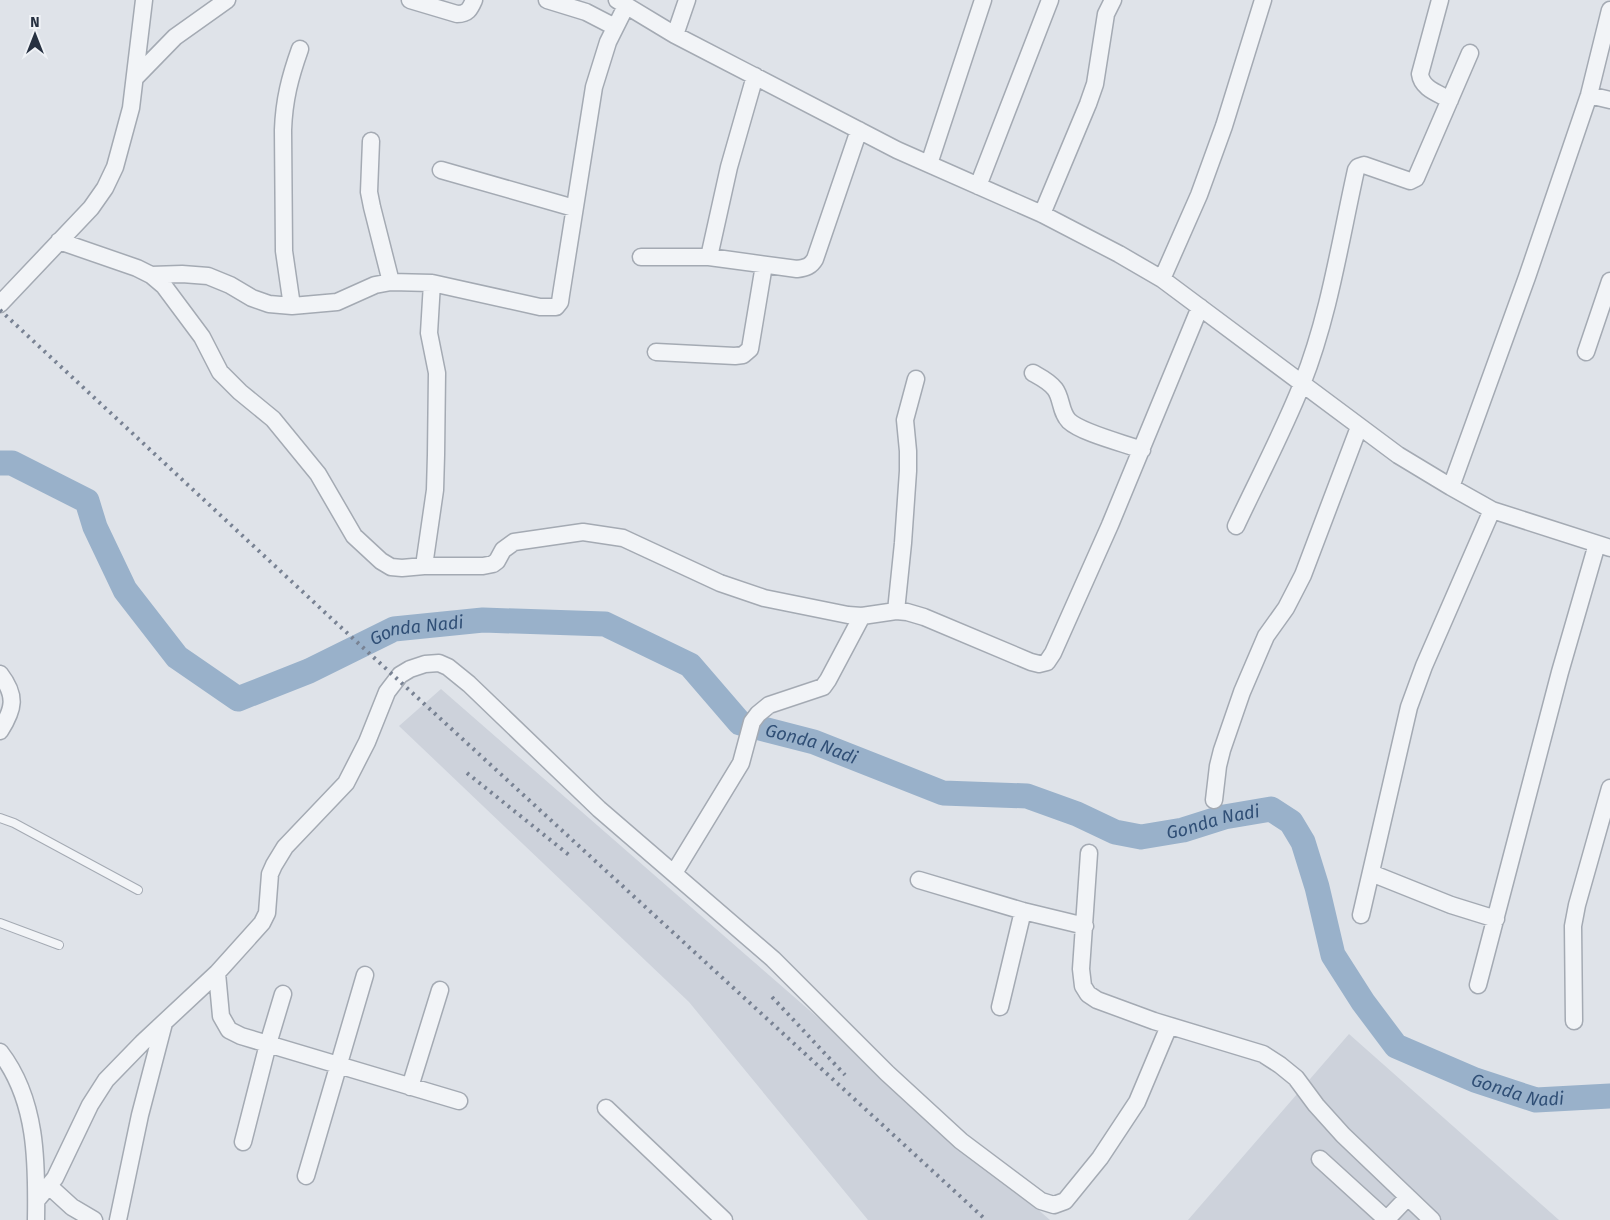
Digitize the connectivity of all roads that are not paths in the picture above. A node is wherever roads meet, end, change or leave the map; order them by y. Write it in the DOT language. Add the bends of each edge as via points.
graph roads {
  1 [pos="144,0"];
  2 [pos="227,0"];
  3 [pos="410,0"];
  4 [pos="474,0"];
  5 [pos="547,0"];
  6 [pos="688,0"];
  7 [pos="983,0"];
  8 [pos="1050,0"];
  9 [pos="1113,0"];
  10 [pos="1263,0"];
  11 [pos="1440,0"];
  12 [pos="622,3"];
  13 [pos="1610,10"];
  14 [pos="615,27"];
  15 [pos="675,35"];
  16 [pos="300,49"];
  17 [pos="1470,53"];
  18 [pos="754,76"];
  19 [pos="135,78"];
  20 [pos="1589,95"];
  21 [pos="1450,100"];
  22 [pos="1610,100"];
  23 [pos="859,130"];
  24 [pos="371,141"];
  25 [pos="929,164"];
  26 [pos="441,170"];
  27 [pos="978,186"];
  28 [pos="574,208"];
  29 [pos="1042,214"];
  30 [pos="59,241"];
  31 [pos="641,257"];
  32 [pos="709,257"];
  33 [pos="764,265"];
  34 [pos="151,276"];
  35 [pos="1162,279"];
  36 [pos="1610,281"];
  37 [pos="391,282"];
  38 [pos="432,283"];
  39 [pos="0,304"];
  40 [pos="292,306"];
  41 [pos="1200,307"];
  42 [pos="656,352"];
  43 [pos="1586,352"];
  44 [pos="1032,373"];
  45 [pos="916,379"];
  46 [pos="1302,384"];
  47 [pos="1359,426"];
  48 [pos="1142,450"];
  49 [pos="1451,487"];
  50 [pos="1492,510"];
  51 [pos="1236,526"];
  52 [pos="1606,543"];
  53 [pos="424,566"];
  54 [pos="896,611"];
  55 [pos="862,616"];
  56 [pos="0,674"];
  57 [pos="0,731"];
  58 [pos="1610,788"];
  59 [pos="1214,800"];
  60 [pos="0,818"];
  61 [pos="1089,853"];
  62 [pos="674,873"];
  63 [pos="1371,873"];
  64 [pos="919,880"];
  65 [pos="138,890"];
  66 [pos="1023,911"];
  67 [pos="1361,915"];
  68 [pos="1496,919"];
  69 [pos="0,923"];
  70 [pos="1084,926"];
  71 [pos="60,944"];
  72 [pos="217,973"];
  73 [pos="365,975"];
  74 [pos="1478,985"];
  75 [pos="440,990"];
  76 [pos="283,994"];
  77 [pos="1000,1008"];
  78 [pos="1574,1021"];
  79 [pos="164,1022"];
  80 [pos="1169,1026"];
  81 [pos="268,1044"];
  82 [pos="0,1052"];
  83 [pos="338,1066"];
  84 [pos="410,1087"];
  85 [pos="459,1102"];
  86 [pos="606,1108"];
  87 [pos="242,1142"];
  88 [pos="1320,1159"];
  89 [pos="306,1176"];
  90 [pos="49,1186"];
  91 [pos="1408,1197"];
  92 [pos="37,1200"];
  93 [pos="36,1220"];
  94 [pos="94,1220"];
  95 [pos="118,1220"];
  96 [pos="724,1220"];
  97 [pos="1387,1220"];
  98 [pos="1432,1220"];
  1 -- 19 [label="street"];
  2 -- 19 [label="street" via="174,37"];
  3 -- 4 [label="street" via="457,14 470,10"];
  5 -- 14 [label="street" via="586,12"];
  6 -- 15 [label="street"];
  7 -- 25 [label="street"];
  8 -- 27 [label="street"];
  9 -- 29 [label="street" via="1106,14 1095,84"];
  10 -- 35 [label="street" via="1224,126 1199,195"];
  11 -- 21 [label="street" via="1420,74 1424,86"];
  12 -- 14 [label="street"];
  12 -- 15 [label="street"];
  13 -- 20 [label="street"];
  14 -- 28 [label="street" via="594,87"];
  15 -- 18 [label="street"];
  16 -- 40 [label="street" via="288,84 284,120 284,250"];
  17 -- 21 [label="street"];
  18 -- 23 [label="street"];
  18 -- 32 [label="street"];
  19 -- 30 [label="street" via="131,108 105,188 91,208"];
  20 -- 22 [label="street"];
  20 -- 49 [label="street"];
  21 -- 46 [label="street" via="1416,178 1410,181 1364,164 1358,167 1333,283"];
  23 -- 25 [label="street"];
  23 -- 33 [label="street" via="812,265 797,269"];
  24 -- 37 [label="street" via="371,200"];
  25 -- 27 [label="street"];
  26 -- 28 [label="street"];
  27 -- 29 [label="street"];
  28 -- 38 [label="street" via="560,302 556,307 540,307"];
  29 -- 35 [label="street"];
  30 -- 34 [label="street"];
  30 -- 39 [label="street"];
  31 -- 32 [label="street"];
  32 -- 33 [label="street"];
  33 -- 42 [label="street" via="750,349 743,355"];
  34 -- 40 [label="street" via="208,276 252,298 269,304"];
  34 -- 53 [label="street" via="164,286 202,337 220,372 272,419 318,474 354,536 391,566"];
  35 -- 41 [label="street"];
  36 -- 43 [label="street"];
  37 -- 38 [label="street"];
  37 -- 40 [label="street" via="337,302"];
  38 -- 53 [label="street" via="430,332 438,373 436,455 435,490"];
  41 -- 46 [label="street"];
  41 -- 48 [label="street"];
  44 -- 48 [label="street" via="1056,390 1069,421 1079,428"];
  45 -- 54 [label="street" via="905,420 908,471"];
  46 -- 47 [label="street"];
  46 -- 51 [label="street"];
  47 -- 49 [label="street" via="1398,455"];
  47 -- 59 [label="street" via="1303,575 1286,608 1266,636 1242,692 1222,750"];
  48 -- 54 [label="street" via="1047,662 1031,662 924,617"];
  49 -- 50 [label="street"];
  50 -- 52 [label="street"];
  50 -- 63 [label="street" via="1409,708"];
  52 -- 68 [label="street" via="1560,672"];
  53 -- 55 [label="street" via="493,564 514,542 583,532 623,538 720,584 764,598"];
  54 -- 55 [label="street"];
  55 -- 62 [label="street" via="822,687 768,705 750,729 741,763"];
  56 -- 57 [label="street" via="11,692 12,701 10,714"];
  58 -- 78 [label="street" via="1573,926"];
  60 -- 65 [label="lane"];
  61 -- 70 [label="street"];
  62 -- 72 [label="street" via="599,809 469,684 448,667 439,663 425,664 400,675 386,692 367,742 346,783 285,847 274,865 270,874 267,913 262,923"];
  62 -- 80 [label="street" via="773,959 887,1073 961,1141 1047,1204 1065,1201 1100,1158 1137,1102"];
  63 -- 67 [label="street"];
  63 -- 68 [label="street"];
  64 -- 66 [label="street"];
  66 -- 70 [label="street"];
  66 -- 77 [label="street"];
  68 -- 74 [label="street"];
  69 -- 71 [label="lane"];
  70 -- 80 [label="street" via="1081,968 1083,986 1088,994"];
  72 -- 79 [label="street"];
  72 -- 81 [label="street" via="220,1016 228,1030"];
  73 -- 83 [label="street"];
  75 -- 84 [label="street"];
  76 -- 81 [label="street"];
  79 -- 90 [label="street" via="106,1080"];
  79 -- 95 [label="street"];
  80 -- 91 [label="street" via="1263,1054 1280,1065 1296,1078 1343,1135"];
  81 -- 83 [label="street"];
  81 -- 87 [label="street"];
  82 -- 92 [label="street" via="10,1065 23,1095 33,1130"];
  83 -- 84 [label="street"];
  83 -- 89 [label="street"];
  84 -- 85 [label="street"];
  86 -- 96 [label="street"];
  88 -- 97 [label="street"];
  90 -- 92 [label="street"];
  90 -- 94 [label="street" via="72,1207"];
  91 -- 97 [label="street"];
  91 -- 98 [label="street"];
  92 -- 93 [label="street"];
}
